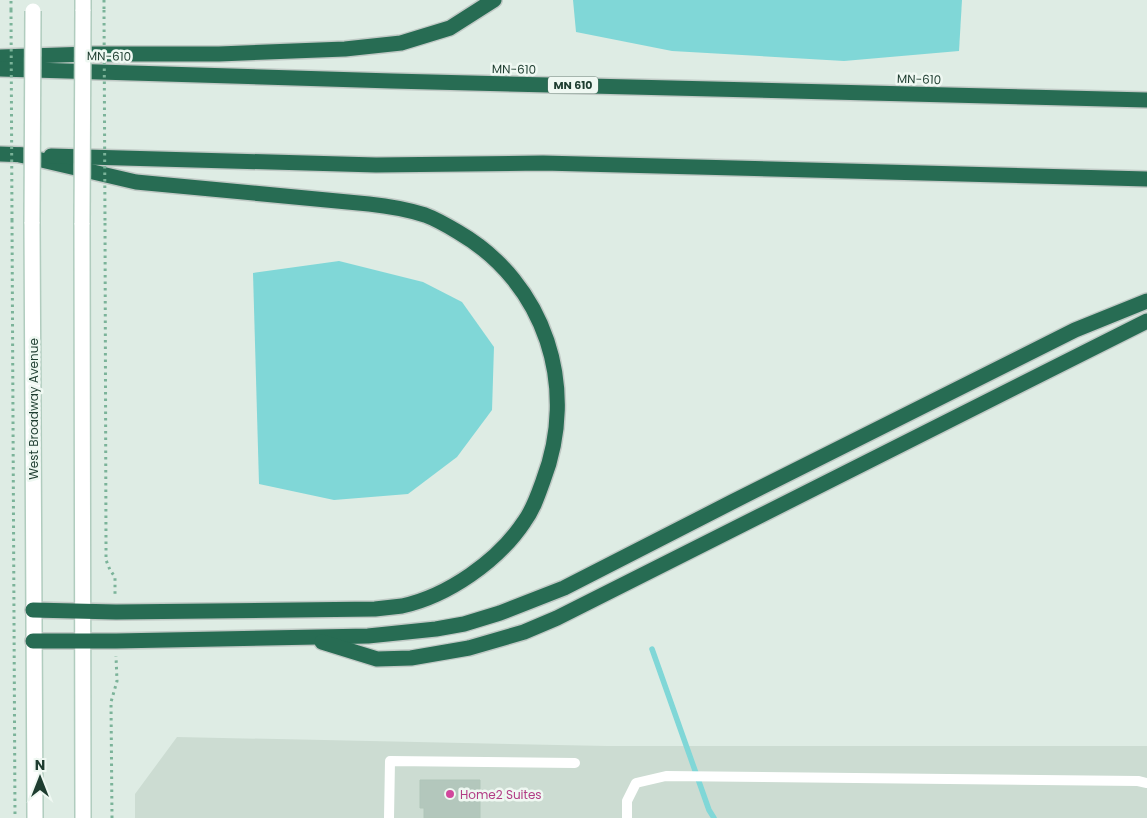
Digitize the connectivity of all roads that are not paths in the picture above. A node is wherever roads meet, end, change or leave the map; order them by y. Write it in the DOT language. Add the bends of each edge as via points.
graph roads {
  1 [pos="494,0"];
  2 [pos="33,5"];
  3 [pos="83,5"];
  4 [pos="0,57"];
  5 [pos="0,69"];
  6 [pos="1147,100"];
  7 [pos="0,154"];
  8 [pos="20,155"];
  9 [pos="1147,179"];
  10 [pos="1147,301"];
  11 [pos="1147,320"];
  12 [pos="33,610"];
  13 [pos="83,612"];
  14 [pos="309,638"];
  15 [pos="33,640"];
  16 [pos="83,641"];
  17 [pos="575,763"];
  18 [pos="1147,783"];
  19 [pos="35,818"];
  20 [pos="83,818"];
  21 [pos="389,818"];
  22 [pos="627,818"];
  1 -- 4 [label="highway" via="450,28 401,43 345,49 219,54"];
  2 -- 12 [label="main road, West Broadway Avenue, bridge"];
  3 -- 13 [label="main road, bridge"];
  5 -- 6 [label="highway, MN-610 / MN 610"];
  7 -- 8 [label="highway"];
  8 -- 9 [label="highway" via="376,165 543,163"];
  8 -- 13 [label="highway" via="136,182 369,204 426,215 471,239 518,284 534,308 552,352 558,394 549,468 535,504 509,541 476,572 451,588 403,605 375,609"];
  10 -- 14 [label="highway" via="1075,330 537,599 464,624 436,629 405,634"];
  11 -- 14 [label="highway" via="524,632 469,648 391,659 377,659"];
  12 -- 13 [label="highway"];
  12 -- 15 [label="main road, West Broadway Avenue"];
  13 -- 16 [label="main road"];
  14 -- 16 [label="highway"];
  15 -- 16 [label="highway"];
  15 -- 19 [label="main road, West Broadway Avenue"];
  16 -- 20 [label="main road"];
  17 -- 21 [label="lane" via="390,761"];
  18 -- 22 [label="lane" via="666,776 636,783 627,801"];
}
